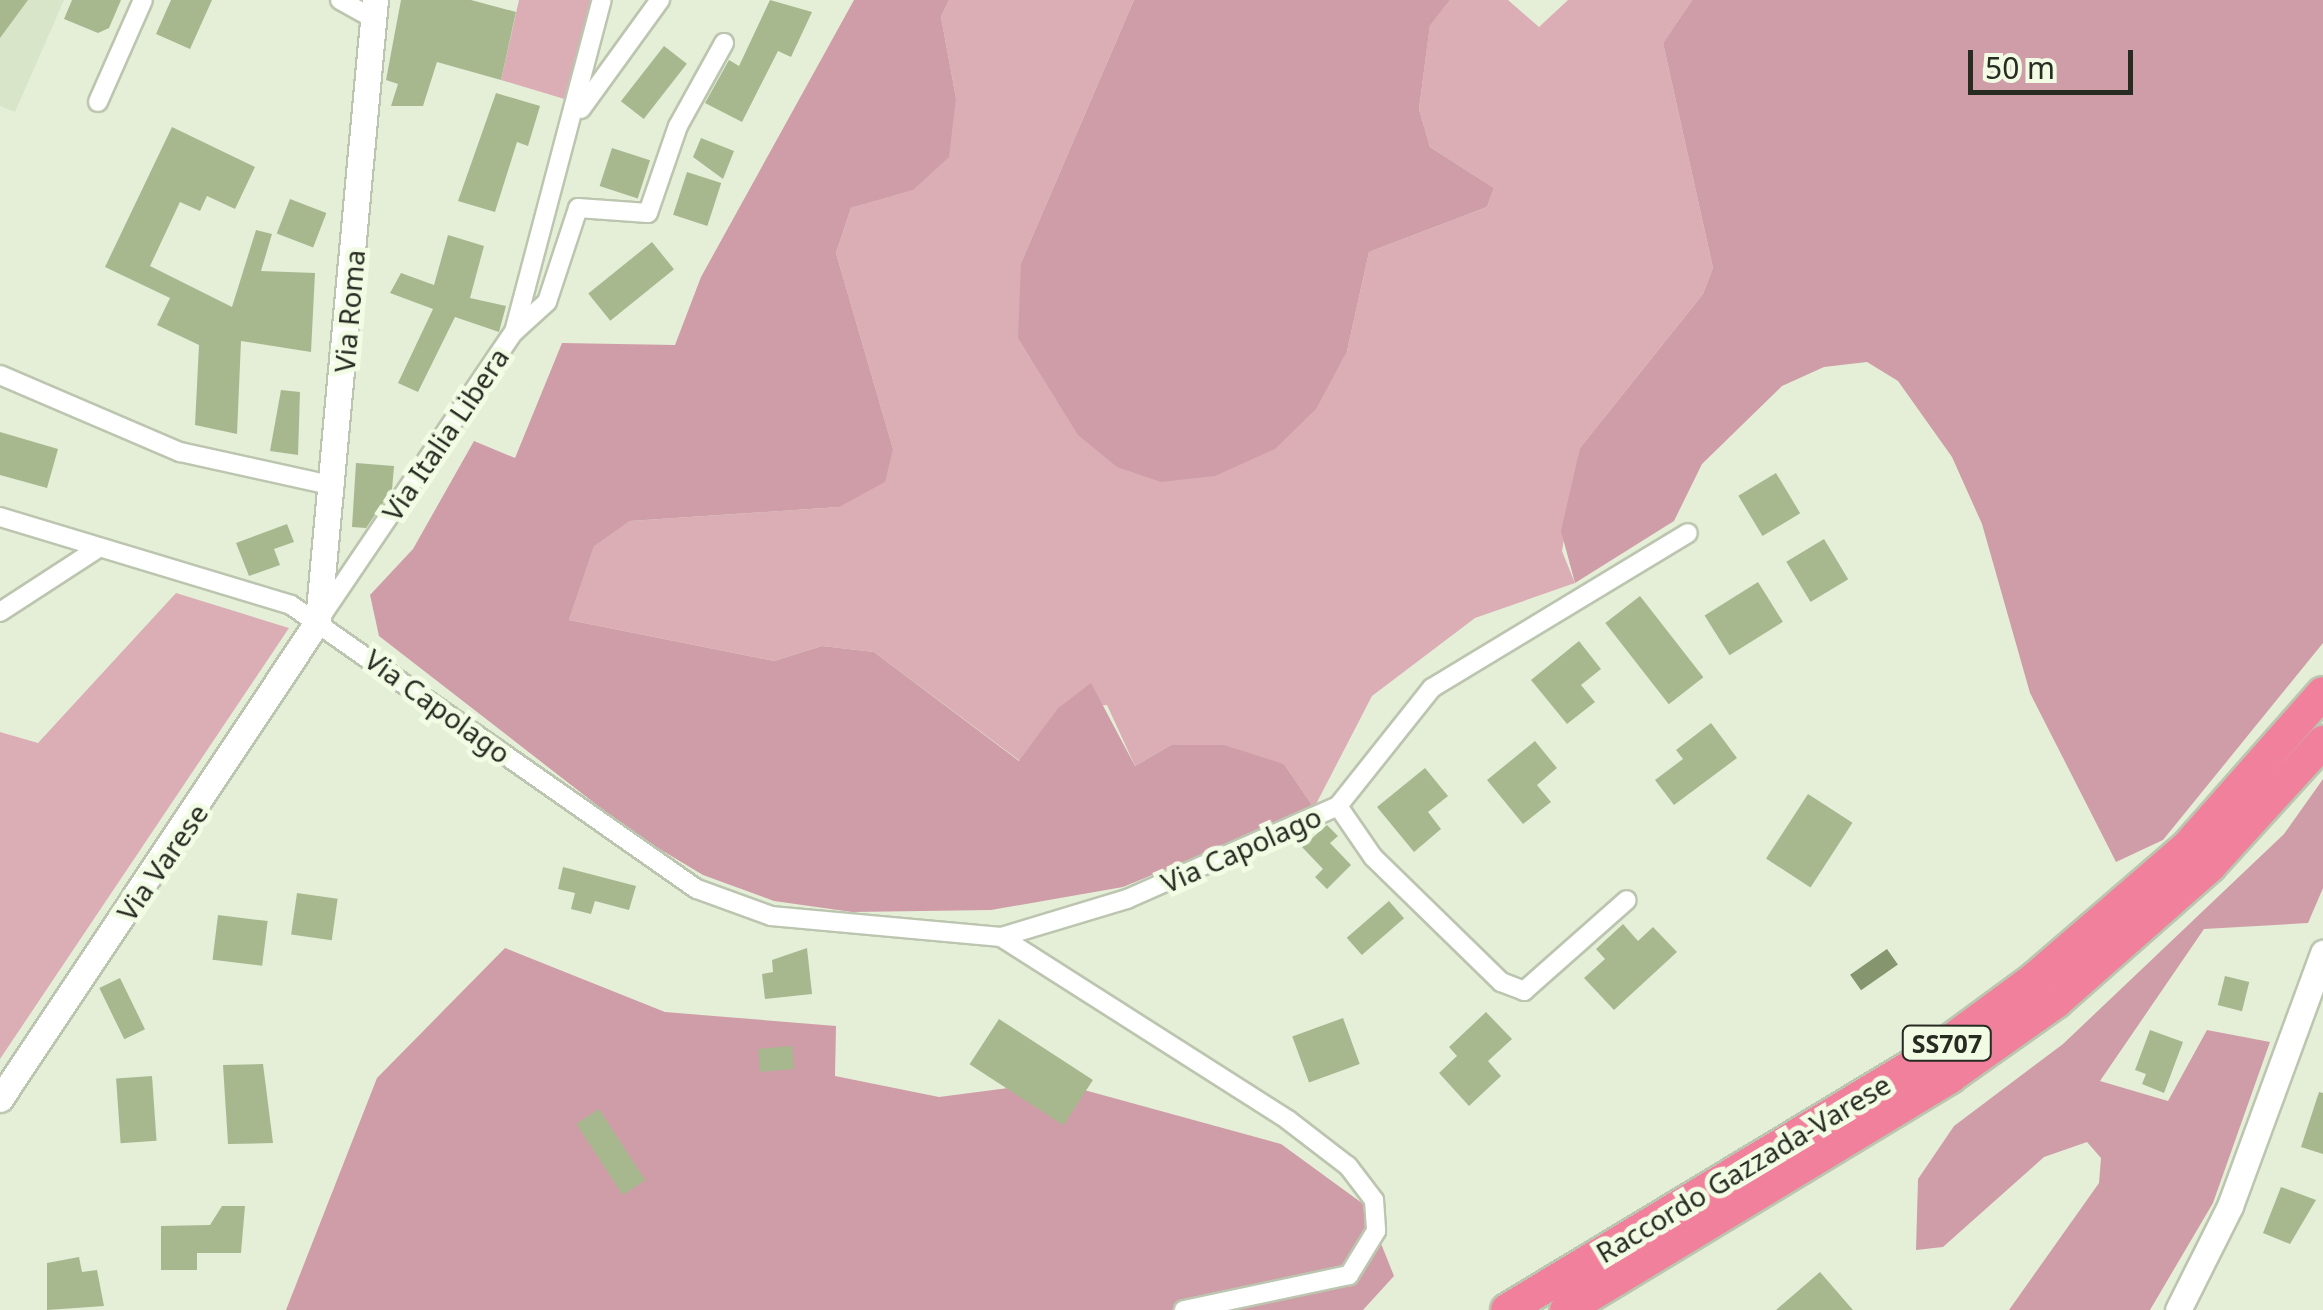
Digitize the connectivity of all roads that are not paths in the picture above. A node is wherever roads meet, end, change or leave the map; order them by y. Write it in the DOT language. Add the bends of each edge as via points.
graph roads {
  1 [pos="143,0"];
  2 [pos="340,0"];
  3 [pos="602,0"];
  4 [pos="660,0"];
  5 [pos="374,9"];
  6 [pos="724,42"];
  7 [pos="98,102"];
  8 [pos="575,116"];
  9 [pos="514,332"];
  10 [pos="0,375"];
  11 [pos="334,486"];
  12 [pos="0,517"];
  13 [pos="1688,533"];
  14 [pos="97,549"];
  15 [pos="0,612"];
  16 [pos="318,621"];
  17 [pos="2323,693"];
  18 [pos="2323,742"];
  19 [pos="1338,806"];
  20 [pos="1626,900"];
  21 [pos="1001,937"];
  22 [pos="2323,952"];
  23 [pos="0,1099"];
  24 [pos="1184,1310"];
  25 [pos="1507,1310"];
  26 [pos="1566,1310"];
  27 [pos="2178,1310"];
  1 -- 7 [label="street"];
  2 -- 5 [label="street"];
  3 -- 8 [label="street, Via Italia Libera"];
  4 -- 8 [label="street"];
  5 -- 11 [label="main road, Via Roma"];
  6 -- 9 [label="street" via="678,126 648,213 578,208 546,302"];
  8 -- 9 [label="street, Via Italia Libera"];
  9 -- 16 [label="street, Via Italia Libera"];
  10 -- 11 [label="street" via="180,452"];
  11 -- 16 [label="main road, Via Roma"];
  12 -- 14 [label="street, Via Capolago"];
  13 -- 19 [label="street, Via Capolago" via="1432,688"];
  14 -- 15 [label="street"];
  14 -- 16 [label="street, Via Capolago" via="291,605"];
  16 -- 21 [label="street, Via Capolago" via="697,890 771,916"];
  16 -- 23 [label="main road, Via Varese"];
  17 -- 25 [label="highway, Raccordo Gazzada-Varese / SS707" via="2187,847 2034,979 1932,1054"];
  18 -- 26 [label="highway, Raccordo Gazzada-Varese / SS707" via="2210,866 2056,1002 1934,1088"];
  19 -- 20 [label="street" via="1373,856 1502,982 1524,991"];
  19 -- 21 [label="street, Via Capolago" via="1127,899"];
  21 -- 24 [label="street, Via Capolago" via="1348,1166 1374,1200 1369,1250 1349,1275"];
  22 -- 27 [label="main road" via="2230,1206"];
}
